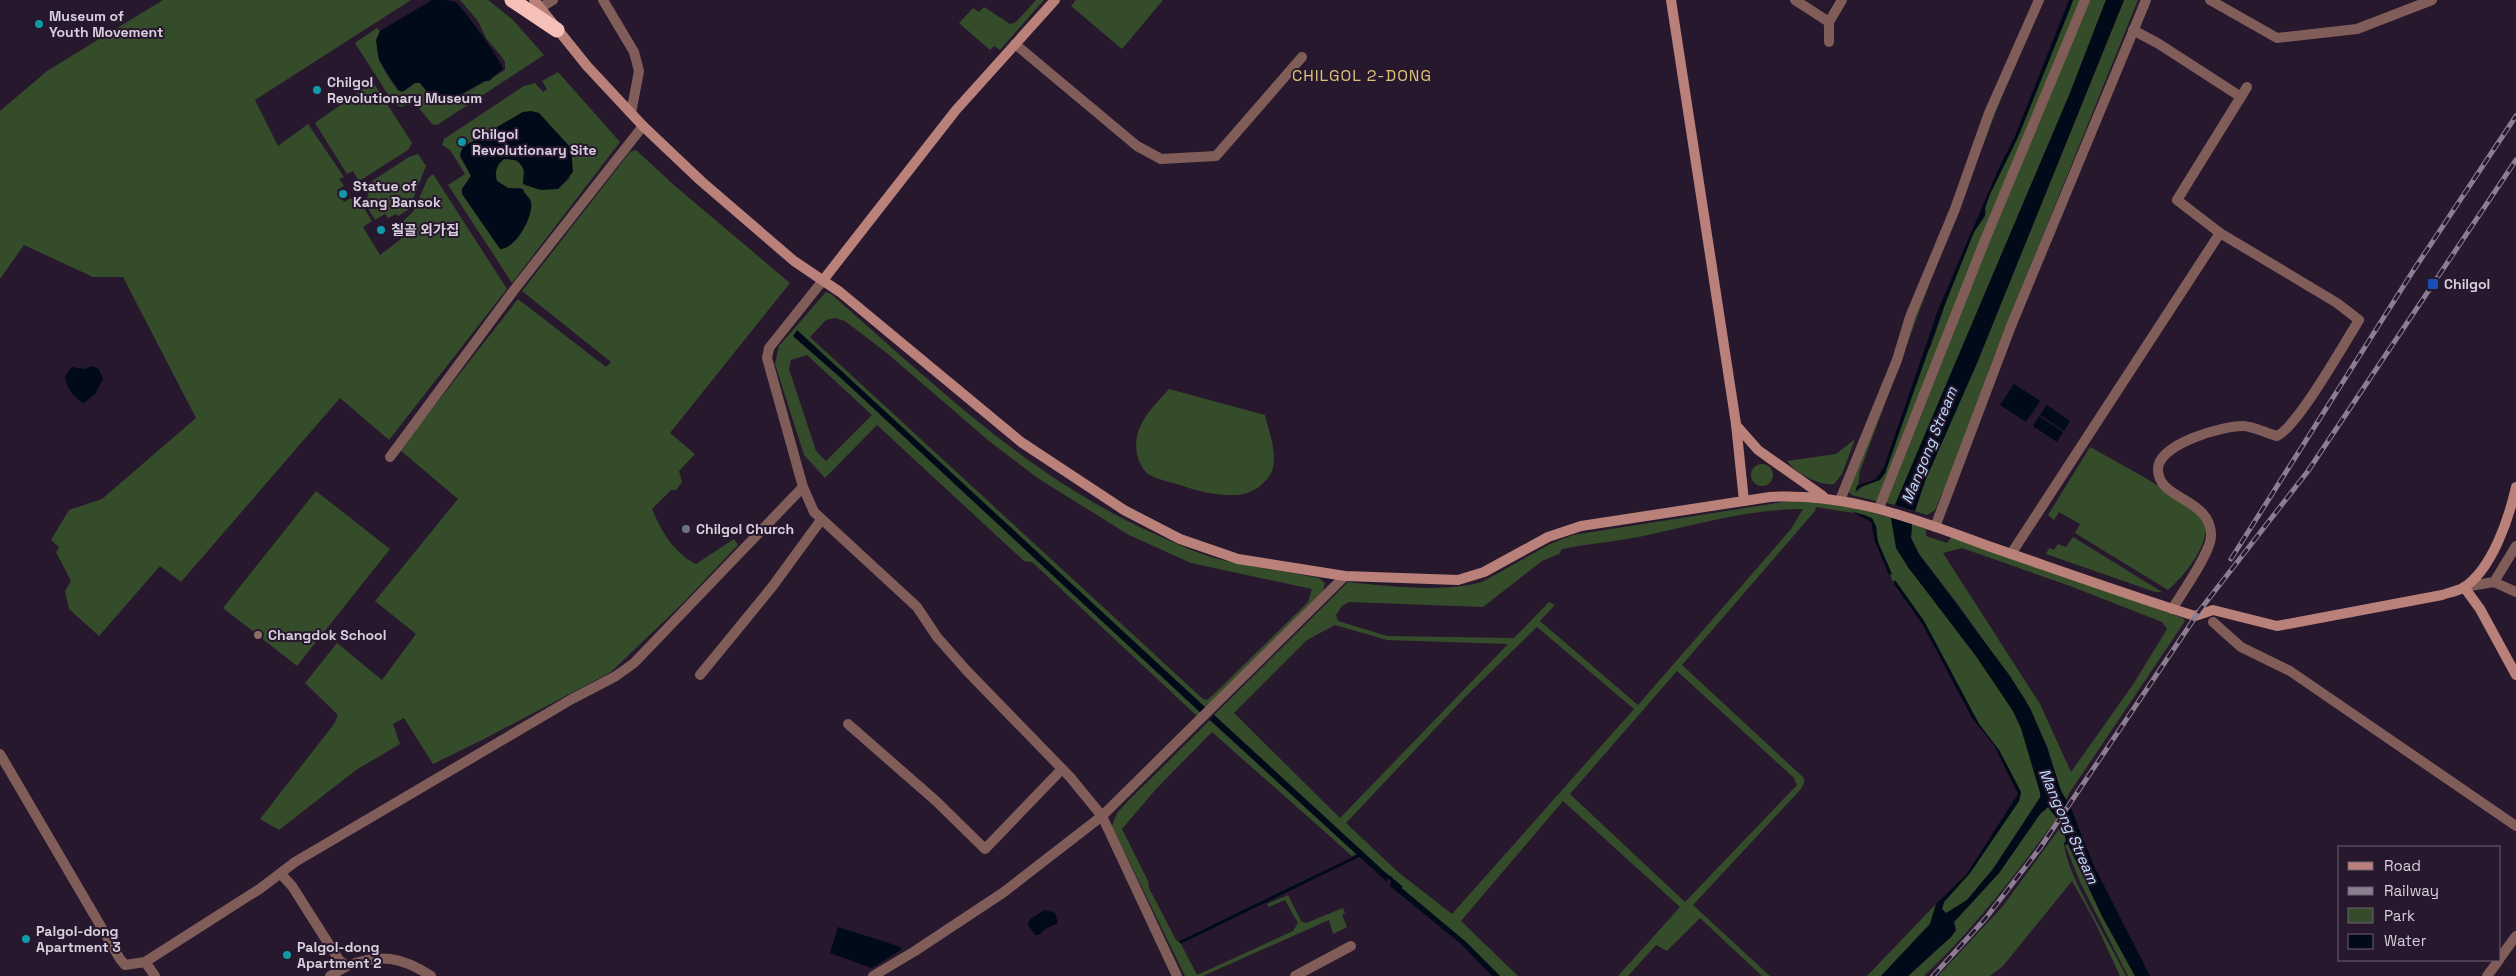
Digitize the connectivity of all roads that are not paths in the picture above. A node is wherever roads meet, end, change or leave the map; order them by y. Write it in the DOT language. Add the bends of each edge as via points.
graph roads {
  1 [pos="512,0"];
  2 [pos="553,0"];
  3 [pos="603,0"];
  4 [pos="1055,0"];
  5 [pos="1671,0"];
  6 [pos="1795,0"];
  7 [pos="1842,0"];
  8 [pos="2039,0"];
  9 [pos="2085,0"];
  10 [pos="2146,0"];
  11 [pos="2210,0"];
  12 [pos="2432,0"];
  13 [pos="537,4"];
  14 [pos="1829,22"];
  15 [pos="557,30"];
  16 [pos="2132,30"];
  17 [pos="1829,42"];
  18 [pos="1015,44"];
  19 [pos="1302,57"];
  20 [pos="2247,86"];
  21 [pos="2241,97"];
  22 [pos="630,112"];
  23 [pos="643,126"];
  24 [pos="2220,233"];
  25 [pos="824,279"];
  26 [pos="1736,424"];
  27 [pos="390,457"];
  28 [pos="803,486"];
  29 [pos="2516,489"];
  30 [pos="1825,497"];
  31 [pos="1840,500"];
  32 [pos="1744,501"];
  33 [pos="1882,508"];
  34 [pos="821,520"];
  35 [pos="1931,526"];
  36 [pos="2516,546"];
  37 [pos="2011,554"];
  38 [pos="1345,576"];
  39 [pos="2494,582"];
  40 [pos="2464,587"];
  41 [pos="2516,592"];
  42 [pos="2172,609"];
  43 [pos="2213,622"];
  44 [pos="700,675"];
  45 [pos="2516,675"];
  46 [pos="848,724"];
  47 [pos="0,754"];
  48 [pos="1062,769"];
  49 [pos="1102,816"];
  50 [pos="2516,826"];
  51 [pos="281,874"];
  52 [pos="2516,936"];
  53 [pos="1351,946"];
  54 [pos="2501,956"];
  55 [pos="2498,961"];
  56 [pos="145,962"];
  57 [pos="347,966"];
  58 [pos="154,976"];
  59 [pos="330,976"];
  60 [pos="431,976"];
  61 [pos="873,976"];
  62 [pos="1177,976"];
  63 [pos="1295,976"];
  64 [pos="2487,976"];
  1 -- 15 [label="highway"];
  2 -- 13 [label="street"];
  3 -- 22 [label="street" via="634,52 639,71"];
  4 -- 18 [label="street"];
  5 -- 26 [label="street"];
  6 -- 14 [label="street"];
  7 -- 14 [label="street"];
  8 -- 31 [label="street" via="1989,113 1955,209 1910,317 1897,360"];
  9 -- 33 [label="street" via="1985,240"];
  10 -- 16 [label="street"];
  11 -- 12 [label="street" via="2277,38 2357,28"];
  13 -- 15 [label="street"];
  14 -- 17 [label="street"];
  15 -- 22 [label="street"];
  16 -- 21 [label="street"];
  16 -- 35 [label="street"];
  18 -- 19 [label="street" via="1137,146 1161,159 1216,156"];
  18 -- 25 [label="street" via="956,110"];
  20 -- 21 [label="street"];
  21 -- 24 [label="street" via="2177,200"];
  22 -- 23 [label="street"];
  23 -- 25 [label="street" via="794,261"];
  23 -- 27 [label="street" via="514,290"];
  24 -- 37 [label="street"];
  24 -- 42 [label="street" via="2337,303 2359,320 2283,433 2277,436 2246,426 2226,426 2171,449 2159,461 2158,476 2164,486 2199,508 2211,527 2208,549"];
  25 -- 28 [label="street" via="769,348 767,358"];
  25 -- 38 [label="street" via="1021,442 1124,510 1180,539 1238,559"];
  26 -- 30 [label="street" via="1758,450"];
  26 -- 32 [label="street"];
  28 -- 34 [label="street"];
  28 -- 51 [label="street" via="634,663 304,857"];
  29 -- 40 [label="street" via="2489,561"];
  30 -- 31 [label="street"];
  30 -- 32 [label="street" via="1798,495"];
  31 -- 33 [label="street"];
  32 -- 38 [label="street" via="1581,526 1548,537 1484,572 1458,580"];
  33 -- 35 [label="street"];
  34 -- 44 [label="street" via="772,587"];
  34 -- 48 [label="street" via="917,607 937,637 967,671"];
  35 -- 37 [label="street"];
  36 -- 39 [label="street"];
  37 -- 42 [label="street"];
  38 -- 49 [label="street"];
  39 -- 40 [label="street"];
  39 -- 41 [label="street"];
  40 -- 42 [label="street" via="2442,596 2277,626 2213,610 2195,616"];
  40 -- 45 [label="street" via="2480,609"];
  43 -- 50 [label="street" via="2241,647 2290,671"];
  46 -- 48 [label="street" via="936,801 984,849"];
  47 -- 56 [label="street" via="120,959 125,965"];
  48 -- 49 [label="street"];
  49 -- 61 [label="street" via="1004,892"];
  49 -- 62 [label="street"];
  51 -- 56 [label="street"];
  51 -- 57 [label="street" via="339,960"];
  52 -- 54 [label="street"];
  53 -- 63 [label="street"];
  55 -- 64 [label="street"];
  56 -- 58 [label="street"];
  57 -- 59 [label="street"];
  57 -- 60 [label="street" via="368,958 388,957"];
}
